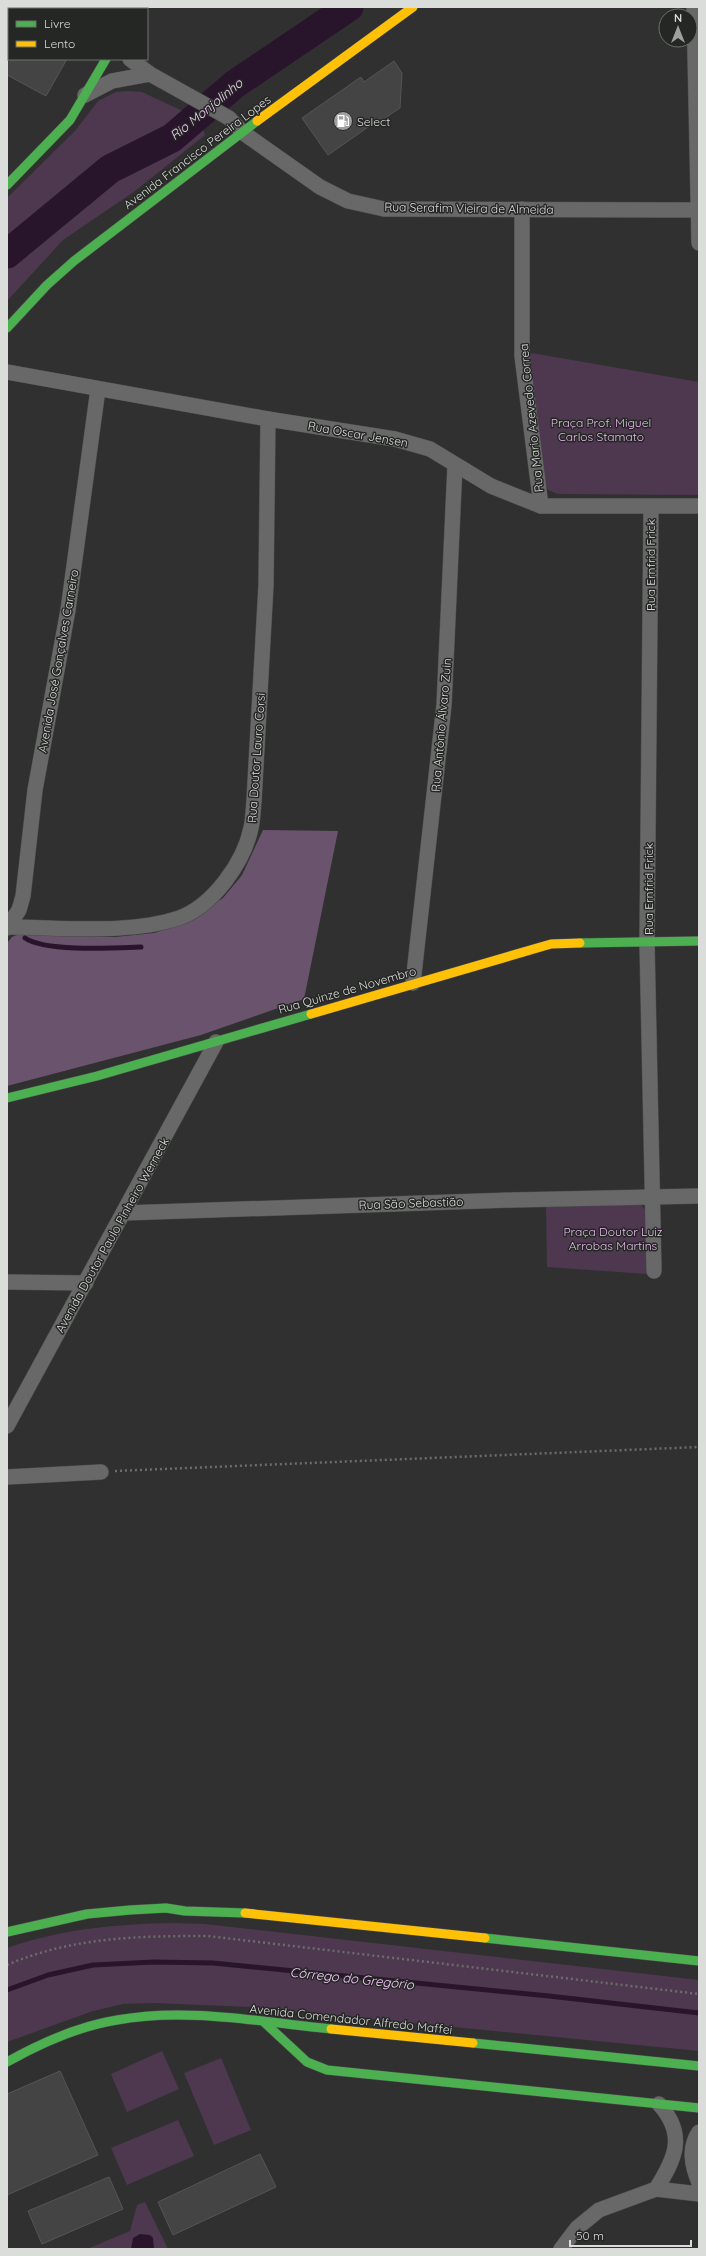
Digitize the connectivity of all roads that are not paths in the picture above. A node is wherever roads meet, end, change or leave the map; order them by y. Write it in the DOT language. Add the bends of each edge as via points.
graph roads {
  1 [pos="413,7"];
  2 [pos="694,7"];
  3 [pos="105,60"];
  4 [pos="131,60"];
  5 [pos="150,74"];
  6 [pos="85,96"];
  7 [pos="242,132"];
  8 [pos="7,185"];
  9 [pos="522,209"];
  10 [pos="698,210"];
  11 [pos="699,243"];
  12 [pos="7,328"];
  13 [pos="7,372"];
  14 [pos="98,389"];
  15 [pos="268,419"];
  16 [pos="455,465"];
  17 [pos="541,506"];
  18 [pos="699,506"];
  19 [pos="651,507"];
  20 [pos="7,927"];
  21 [pos="699,941"];
  22 [pos="647,943"];
  23 [pos="413,983"];
  24 [pos="216,1042"];
  25 [pos="7,1098"];
  26 [pos="699,1196"];
  27 [pos="651,1197"];
  28 [pos="124,1213"];
  29 [pos="654,1271"];
  30 [pos="7,1282"];
  31 [pos="86,1283"];
  32 [pos="7,1426"];
  33 [pos="101,1472"];
  34 [pos="7,1477"];
  35 [pos="7,1932"];
  36 [pos="699,1960"];
  37 [pos="265,2023"];
  38 [pos="7,2062"];
  39 [pos="699,2066"];
  40 [pos="659,2104"];
  41 [pos="699,2108"];
  42 [pos="699,2132"];
  43 [pos="699,2183"];
  44 [pos="656,2189"];
  45 [pos="699,2194"];
  46 [pos="561,2249"];
  1 -- 7 [label="main road, Avenida Francisco Pereira Lopes"];
  2 -- 10 [label="street"];
  3 -- 6 [label="main road"];
  4 -- 5 [label="street, Rua Serafim Vieira de Almeida"];
  5 -- 6 [label="street" via="112,81"];
  5 -- 7 [label="street, Rua Serafim Vieira de Almeida" via="228,118"];
  6 -- 8 [label="main road" via="70,120"];
  7 -- 9 [label="street, Rua Serafim Vieira de Almeida" via="320,187 348,201 384,209"];
  7 -- 12 [label="main road, Avenida Francisco Pereira Lopes" via="74,261 47,285"];
  9 -- 10 [label="street, Rua Serafim Vieira de Almeida"];
  9 -- 17 [label="street, Rua Mario Azevedo Correa" via="522,356"];
  10 -- 11 [label="street"];
  13 -- 14 [label="street, Rua Oscar Jensen"];
  14 -- 15 [label="street, Rua Oscar Jensen"];
  14 -- 20 [label="street, Avenida José Gonçalves Carneiro" via="68,610 35,790 23,896 19,910"];
  15 -- 16 [label="street, Rua Oscar Jensen" via="395,438 430,450"];
  15 -- 20 [label="street, Rua Doutor Lauro Corsi" via="266,585 254,801 251,830 242,854 217,894 181,917 151,925 122,927"];
  16 -- 17 [label="street, Rua Oscar Jensen" via="491,486"];
  16 -- 23 [label="street, Rua Antônio Álvaro Zuin" via="444,705"];
  17 -- 19 [label="street, Rua Oscar Jensen"];
  18 -- 19 [label="street, Rua Oscar Jensen"];
  19 -- 22 [label="street, Rua Ernfrid Frick"];
  21 -- 22 [label="main road, Rua Quinze de Novembro"];
  22 -- 23 [label="main road, Rua Quinze de Novembro" via="551,944"];
  22 -- 27 [label="street, Rua Ernfrid Frick"];
  23 -- 24 [label="main road, Rua Quinze de Novembro"];
  24 -- 25 [label="main road, Rua Quinze de Novembro"];
  24 -- 28 [label="street, Avenida Doutor Paulo Pinheiro Werneck"];
  26 -- 27 [label="street, Rua São Sebastião"];
  27 -- 28 [label="street, Rua São Sebastião"];
  27 -- 29 [label="street, Rua Ernfrid Frick"];
  28 -- 31 [label="street, Avenida Doutor Paulo Pinheiro Werneck"];
  30 -- 31 [label="street"];
  31 -- 32 [label="street, Avenida Doutor Paulo Pinheiro Werneck"];
  33 -- 34 [label="street"];
  35 -- 36 [label="main road" via="87,1914 166,1908 244,1913"];
  37 -- 38 [label="main road, Avenida Comendador Alfredo Maffei" via="192,2016 143,2016 107,2022 38,2047"];
  37 -- 39 [label="main road, Avenida Comendador Alfredo Maffei"];
  37 -- 40 [label="main road" via="308,2062 327,2070"];
  40 -- 41 [label="main road"];
  40 -- 44 [label="street" via="670,2116 676,2146 672,2164"];
  42 -- 43 [label="street" via="692,2148 692,2166"];
  44 -- 45 [label="street"];
  44 -- 46 [label="street" via="599,2210 577,2228"];
}
